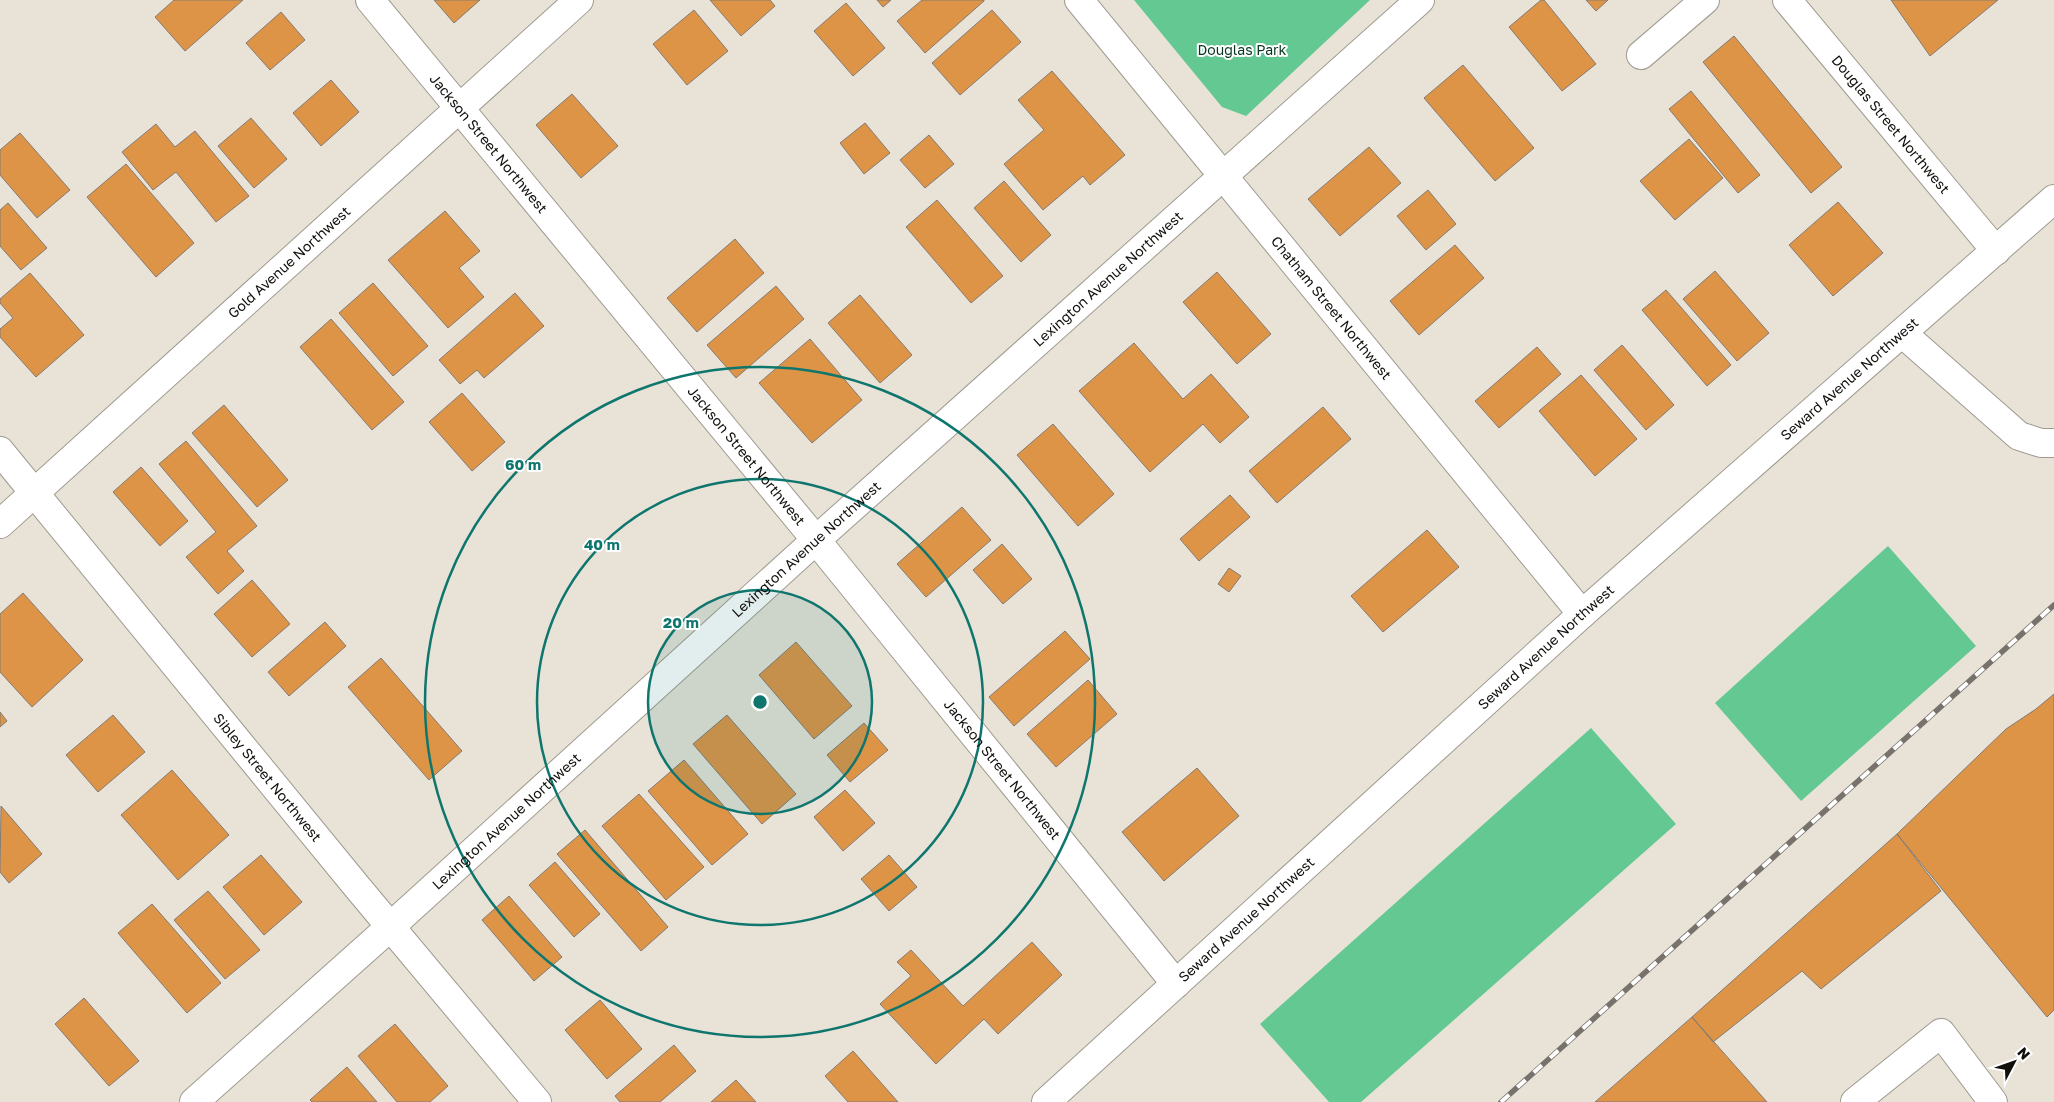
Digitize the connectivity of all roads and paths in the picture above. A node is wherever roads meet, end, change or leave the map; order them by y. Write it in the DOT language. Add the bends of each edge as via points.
graph roads {
  1 [pos="370,0"];
  2 [pos="579,0"];
  3 [pos="1079,0"];
  4 [pos="1420,0"];
  5 [pos="1705,0"];
  6 [pos="1787,0"];
  7 [pos="1641,55"];
  8 [pos="459,109"];
  9 [pos="1224,176"];
  10 [pos="2054,198"];
  11 [pos="1996,251"];
  12 [pos="1902,333"];
  13 [pos="2054,443"];
  14 [pos="0,451"];
  15 [pos="34,493"];
  16 [pos="0,524"];
  17 [pos="816,540"];
  18 [pos="1582,614"];
  19 [pos="390,927"];
  20 [pos="1176,984"];
  21 [pos="194,1102"];
  22 [pos="537,1102"];
  23 [pos="1046,1102"];
  24 [pos="1855,1102"];
  25 [pos="1994,1102"];
  1 -- 8 [label="street, Jackson Street Northwest"];
  2 -- 8 [label="street, Gold Avenue Northwest"];
  3 -- 9 [label="street, Chatham Street Northwest"];
  4 -- 9 [label="street, Lexington Avenue Northwest"];
  5 -- 7 [label="street"];
  6 -- 11 [label="street, Douglas Street Northwest"];
  8 -- 15 [label="street, Gold Avenue Northwest"];
  8 -- 17 [label="street, Jackson Street Northwest"];
  9 -- 17 [label="street, Lexington Avenue Northwest"];
  9 -- 18 [label="street, Chatham Street Northwest"];
  10 -- 11 [label="street, Seward Avenue Northwest"];
  11 -- 12 [label="street, Seward Avenue Northwest"];
  12 -- 13 [label="street" via="2019,436 2041,443"];
  12 -- 18 [label="street, Seward Avenue Northwest"];
  14 -- 15 [label="street, Sibley Street Northwest"];
  15 -- 16 [label="street, Gold Avenue Northwest"];
  15 -- 19 [label="street, Sibley Street Northwest"];
  17 -- 19 [label="street, Lexington Avenue Northwest"];
  17 -- 20 [label="street, Jackson Street Northwest"];
  18 -- 20 [label="street, Seward Avenue Northwest"];
  19 -- 21 [label="street, Lexington Avenue Northwest"];
  19 -- 22 [label="street, Sibley Street Northwest"];
  20 -- 23 [label="street, Seward Avenue Northwest"];
  24 -- 25 [label="street" via="1941,1033"];
}
